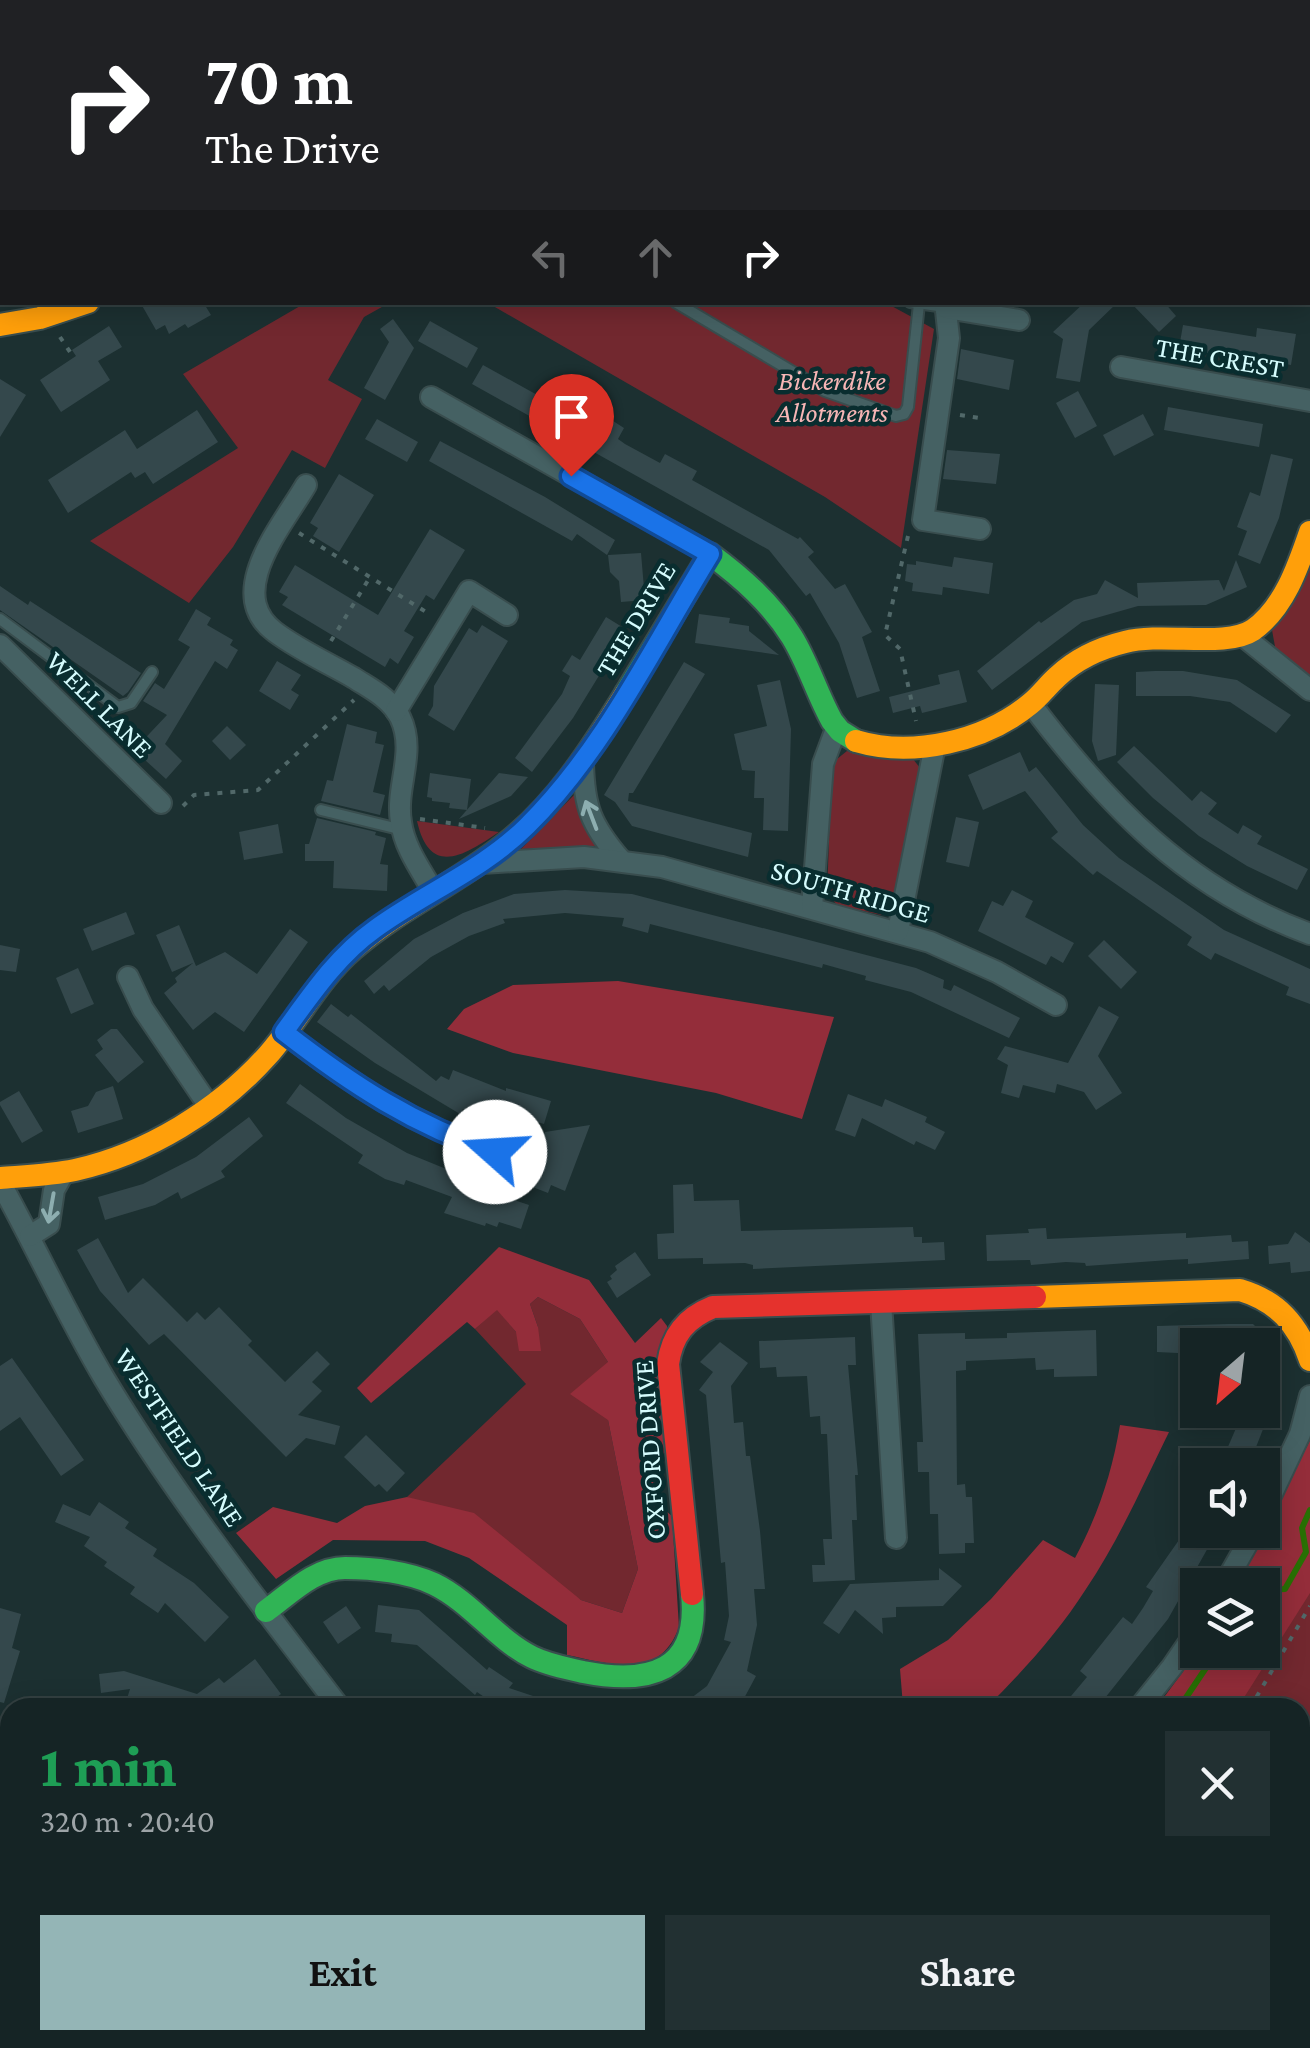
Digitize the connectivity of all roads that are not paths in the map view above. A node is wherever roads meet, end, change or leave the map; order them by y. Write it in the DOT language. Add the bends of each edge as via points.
graph roads {
  1 [pos="82,305"];
  2 [pos="680,305"];
  3 [pos="914,305"];
  4 [pos="945,305"];
  5 [pos="1019,320"];
  6 [pos="0,326"];
  7 [pos="1121,367"];
  8 [pos="432,398"];
  9 [pos="1310,401"];
  10 [pos="306,485"];
  11 [pos="980,529"];
  12 [pos="1310,532"];
  13 [pos="710,554"];
  14 [pos="508,615"];
  15 [pos="0,619"];
  16 [pos="1242,636"];
  17 [pos="0,645"];
  18 [pos="152,672"];
  19 [pos="1310,690"];
  20 [pos="1031,704"];
  21 [pos="396,711"];
  22 [pos="836,729"];
  23 [pos="928,745"];
  24 [pos="583,763"];
  25 [pos="161,803"];
  26 [pos="321,810"];
  27 [pos="401,823"];
  28 [pos="620,860"];
  29 [pos="482,864"];
  30 [pos="433,891"];
  31 [pos="812,907"];
  32 [pos="898,931"];
  33 [pos="1310,934"];
  34 [pos="128,977"];
  35 [pos="1056,1005"];
  36 [pos="284,1032"];
  37 [pos="209,1106"];
  38 [pos="495,1152"];
  39 [pos="64,1172"];
  40 [pos="0,1180"];
  41 [pos="30,1236"];
  42 [pos="881,1302"];
  43 [pos="1310,1360"];
  44 [pos="1310,1396"];
  45 [pos="1280,1477"];
  46 [pos="896,1538"];
  47 [pos="266,1611"];
  48 [pos="1180,1655"];
  49 [pos="332,1698"];
  50 [pos="1146,1698"];
  1 -- 6 [label="street" via="47,323"];
  2 -- 3 [label="lane" via="825,390 896,416 908,407"];
  4 -- 5 [label="street"];
  4 -- 11 [label="street" via="949,338 923,520"];
  7 -- 9 [label="street, THE CREST"];
  8 -- 13 [label="street"];
  10 -- 21 [label="street" via="258,568 253,597 266,624"];
  12 -- 16 [label="street" via="1267,617"];
  13 -- 22 [label="street, THE DRIVE" via="745,581 788,631"];
  13 -- 24 [label="street, THE DRIVE"];
  14 -- 21 [label="street" via="469,591"];
  15 -- 18 [label="lane" via="118,706 128,706"];
  16 -- 19 [label="street"];
  16 -- 20 [label="street" via="1164,636 1118,644 1074,663"];
  17 -- 25 [label="street, WELL LANE"];
  20 -- 23 [label="street" via="988,730"];
  20 -- 33 [label="street" via="1081,770 1146,835 1219,889"];
  21 -- 27 [label="street" via="408,748"];
  22 -- 23 [label="street" via="864,743"];
  22 -- 31 [label="street" via="823,764"];
  23 -- 32 [label="street"];
  28 -- 24 [label="street, one-way" via="590,817"];
  24 -- 29 [label="street, THE DRIVE"];
  26 -- 27 [label="lane"];
  27 -- 30 [label="street"];
  28 -- 29 [label="street, SOUTH RIDGE"];
  28 -- 31 [label="street, SOUTH RIDGE"];
  29 -- 30 [label="street, THE DRIVE"];
  30 -- 36 [label="street, THE DRIVE" via="340,960"];
  31 -- 32 [label="street, SOUTH RIDGE"];
  32 -- 35 [label="street, SOUTH RIDGE" via="964,956"];
  34 -- 37 [label="street"];
  36 -- 37 [label="street, THE DRIVE" via="250,1073"];
  36 -- 38 [label="street" via="392,1109"];
  37 -- 39 [label="street, THE DRIVE" via="148,1142"];
  39 -- 40 [label="street, THE DRIVE"];
  39 -- 41 [label="street, one-way" via="49,1224"];
  40 -- 41 [label="street, WESTFIELD LANE"];
  41 -- 47 [label="street, WESTFIELD LANE" via="105,1379"];
  42 -- 43 [label="street, OXFORD DRIVE" via="1240,1290 1286,1315"];
  42 -- 46 [label="street"];
  42 -- 47 [label="street, OXFORD DRIVE" via="714,1307 676,1334 668,1364 694,1614 687,1646 666,1670 635,1679 540,1661 420,1579 327,1570"];
  44 -- 45 [label="street"];
  47 -- 49 [label="street, WESTFIELD LANE"];
  48 -- 50 [label="street"];
}
